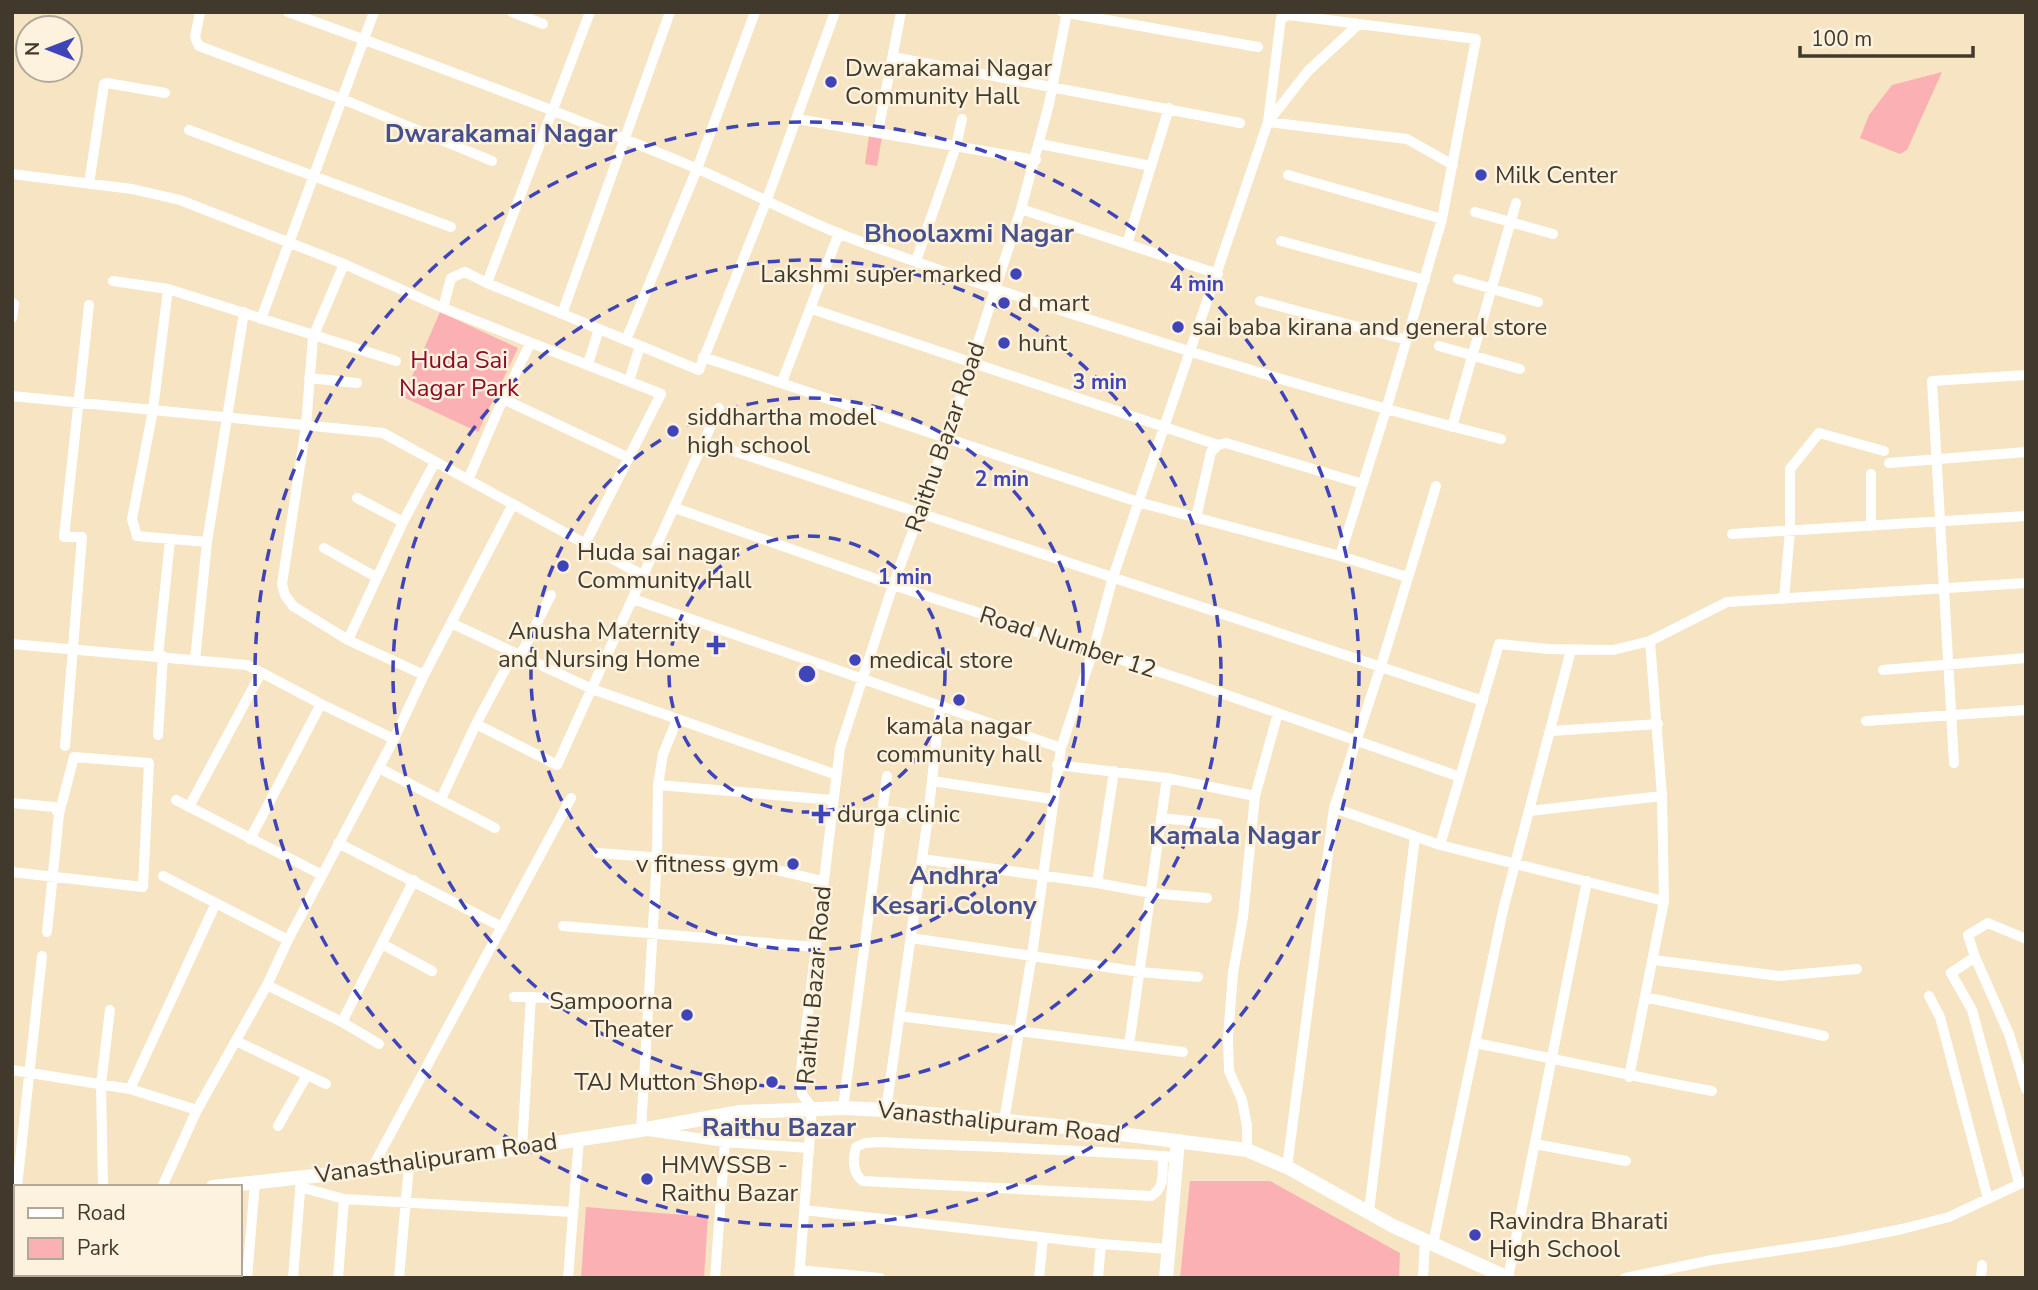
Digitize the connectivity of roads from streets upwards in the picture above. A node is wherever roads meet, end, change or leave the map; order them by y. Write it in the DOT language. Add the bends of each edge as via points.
graph roads {
  1 [pos="200,12"];
  2 [pos="288,12"];
  3 [pos="374,12"];
  4 [pos="512,12"];
  5 [pos="590,12"];
  6 [pos="670,12"];
  7 [pos="755,12"];
  8 [pos="835,12"];
  9 [pos="901,12"];
  10 [pos="1065,12"];
  11 [pos="1281,15"];
  12 [pos="543,24"];
  13 [pos="1360,24"];
  14 [pos="363,39"];
  15 [pos="1258,47"];
  16 [pos="893,57"];
  17 [pos="1052,86"];
  18 [pos="165,93"];
  19 [pos="342,100"];
  20 [pos="1169,108"];
  21 [pos="553,110"];
  22 [pos="797,120"];
  23 [pos="962,120"];
  24 [pos="1268,122"];
  25 [pos="1240,123"];
  26 [pos="189,131"];
  27 [pos="878,132"];
  28 [pos="623,139"];
  29 [pos="1040,144"];
  30 [pos="956,146"];
  31 [pos="1036,160"];
  32 [pos="492,161"];
  33 [pos="1453,165"];
  34 [pos="1151,166"];
  35 [pos="697,169"];
  36 [pos="12,174"];
  37 [pos="1288,175"];
  38 [pos="314,177"];
  39 [pos="89,184"];
  40 [pos="766,202"];
  41 [pos="1516,203"];
  42 [pos="1021,209"];
  43 [pos="1475,212"];
  44 [pos="1442,219"];
  45 [pos="1512,222"];
  46 [pos="451,227"];
  47 [pos="839,233"];
  48 [pos="1553,234"];
  49 [pos="1281,241"];
  50 [pos="290,242"];
  51 [pos="1126,244"];
  52 [pos="916,261"];
  53 [pos="344,264"];
  54 [pos="1218,274"];
  55 [pos="1458,279"];
  56 [pos="1425,280"];
  57 [pos="113,281"];
  58 [pos="487,283"];
  59 [pos="1492,288"];
  60 [pos="168,289"];
  61 [pos="995,290"];
  62 [pos="1260,301"];
  63 [pos="1538,302"];
  64 [pos="14,304"];
  65 [pos="89,305"];
  66 [pos="443,308"];
  67 [pos="812,309"];
  68 [pos="244,312"];
  69 [pos="562,314"];
  70 [pos="12,318"];
  71 [pos="261,319"];
  72 [pos="599,329"];
  73 [pos="313,337"];
  74 [pos="626,340"];
  75 [pos="1407,340"];
  76 [pos="530,344"];
  77 [pos="640,346"];
  78 [pos="1439,346"];
  79 [pos="1190,352"];
  80 [pos="1472,356"];
  81 [pos="703,357"];
  82 [pos="396,361"];
  83 [pos="972,362"];
  84 [pos="588,364"];
  85 [pos="1520,369"];
  86 [pos="2026,375"];
  87 [pos="309,377"];
  88 [pos="629,381"];
  89 [pos="782,382"];
  90 [pos="357,383"];
  91 [pos="12,396"];
  92 [pos="503,399"];
  93 [pos="79,402"];
  94 [pos="719,408"];
  95 [pos="153,410"];
  96 [pos="1386,410"];
  97 [pos="225,418"];
  98 [pos="306,426"];
  99 [pos="1452,427"];
  100 [pos="1165,428"];
  101 [pos="947,439"];
  102 [pos="1501,439"];
  103 [pos="705,441"];
  104 [pos="1217,444"];
  105 [pos="1884,451"];
  106 [pos="2026,452"];
  107 [pos="629,458"];
  108 [pos="1937,459"];
  109 [pos="435,462"];
  110 [pos="1889,463"];
  111 [pos="1871,474"];
  112 [pos="468,480"];
  113 [pos="1363,484"];
  114 [pos="1436,486"];
  115 [pos="357,498"];
  116 [pos="1138,502"];
  117 [pos="513,504"];
  118 [pos="675,508"];
  119 [pos="920,514"];
  120 [pos="2026,516"];
  121 [pos="1196,517"];
  122 [pos="403,522"];
  123 [pos="1940,522"];
  124 [pos="1871,526"];
  125 [pos="1790,531"];
  126 [pos="1732,534"];
  127 [pos="170,540"];
  128 [pos="206,541"];
  129 [pos="585,544"];
  130 [pos="324,548"];
  131 [pos="1340,556"];
  132 [pos="644,576"];
  133 [pos="376,577"];
  134 [pos="1407,577"];
  135 [pos="1113,578"];
  136 [pos="2026,583"];
  137 [pos="893,584"];
  138 [pos="1943,589"];
  139 [pos="551,595"];
  140 [pos="633,599"];
  141 [pos="1784,599"];
  142 [pos="451,623"];
  143 [pos="348,640"];
  144 [pos="1650,641"];
  145 [pos="12,643"];
  146 [pos="1093,650"];
  147 [pos="1571,650"];
  148 [pos="74,651"];
  149 [pos="517,654"];
  150 [pos="160,656"];
  151 [pos="2026,658"];
  152 [pos="195,660"];
  153 [pos="1948,664"];
  154 [pos="1381,666"];
  155 [pos="1883,670"];
  156 [pos="261,673"];
  157 [pos="424,675"];
  158 [pos="862,680"];
  159 [pos="592,689"];
  160 [pos="1483,701"];
  161 [pos="321,704"];
  162 [pos="940,707"];
  163 [pos="2026,710"];
  164 [pos="1278,713"];
  165 [pos="1952,715"];
  166 [pos="677,720"];
  167 [pos="1866,721"];
  168 [pos="476,724"];
  169 [pos="1657,724"];
  170 [pos="1551,731"];
  171 [pos="158,735"];
  172 [pos="394,739"];
  173 [pos="1357,741"];
  174 [pos="65,746"];
  175 [pos="1060,748"];
  176 [pos="1954,763"];
  177 [pos="1057,765"];
  178 [pos="379,768"];
  179 [pos="1114,772"];
  180 [pos="837,775"];
  181 [pos="887,776"];
  182 [pos="1460,777"];
  183 [pos="1167,778"];
  184 [pos="932,781"];
  185 [pos="658,785"];
  186 [pos="1255,796"];
  187 [pos="1662,796"];
  188 [pos="571,798"];
  189 [pos="441,799"];
  190 [pos="1052,799"];
  191 [pos="176,800"];
  192 [pos="833,800"];
  193 [pos="12,803"];
  194 [pos="189,807"];
  195 [pos="1334,808"];
  196 [pos="882,810"];
  197 [pos="1530,811"];
  198 [pos="59,814"];
  199 [pos="928,817"];
  200 [pos="1161,818"];
  201 [pos="1218,824"];
  202 [pos="495,828"];
  203 [pos="1415,837"];
  204 [pos="250,839"];
  205 [pos="338,843"];
  206 [pos="1440,845"];
  207 [pos="598,853"];
  208 [pos="657,858"];
  209 [pos="922,859"];
  210 [pos="1515,864"];
  211 [pos="12,872"];
  212 [pos="322,875"];
  213 [pos="1041,875"];
  214 [pos="52,876"];
  215 [pos="163,876"];
  216 [pos="414,880"];
  217 [pos="823,881"];
  218 [pos="1587,881"];
  219 [pos="1097,883"];
  220 [pos="1151,893"];
  221 [pos="1207,898"];
  222 [pos="1664,901"];
  223 [pos="216,903"];
  224 [pos="502,926"];
  225 [pos="563,926"];
  226 [pos="47,932"];
  227 [pos="652,935"];
  228 [pos="911,938"];
  229 [pos="2026,939"];
  230 [pos="288,940"];
  231 [pos="382,944"];
  232 [pos="815,947"];
  233 [pos="42,956"];
  234 [pos="1031,956"];
  235 [pos="1975,957"];
  236 [pos="1654,960"];
  237 [pos="1857,969"];
  238 [pos="432,971"];
  239 [pos="1140,972"];
  240 [pos="1198,978"];
  241 [pos="267,985"];
  242 [pos="1929,996"];
  243 [pos="514,997"];
  244 [pos="1645,997"];
  245 [pos="531,998"];
  246 [pos="647,1004"];
  247 [pos="110,1010"];
  248 [pos="900,1016"];
  249 [pos="342,1022"];
  250 [pos="1019,1030"];
  251 [pos="1824,1036"];
  252 [pos="236,1041"];
  253 [pos="1475,1043"];
  254 [pos="379,1044"];
  255 [pos="1129,1045"];
  256 [pos="1183,1052"];
  257 [pos="1553,1058"];
  258 [pos="12,1070"];
  259 [pos="28,1073"];
  260 [pos="307,1075"];
  261 [pos="1629,1077"];
  262 [pos="101,1084"];
  263 [pos="326,1084"];
  264 [pos="130,1089"];
  265 [pos="2026,1089"];
  266 [pos="1712,1091"];
  267 [pos="813,1108"];
  268 [pos="843,1108"];
  269 [pos="197,1110"];
  270 [pos="886,1110"];
  271 [pos="1004,1121"];
  272 [pos="278,1126"];
  273 [pos="641,1130"];
  274 [pos="579,1138"];
  275 [pos="1178,1141"];
  276 [pos="725,1142"];
  277 [pos="1535,1144"];
  278 [pos="522,1148"];
  279 [pos="809,1148"];
  280 [pos="1247,1150"];
  281 [pos="1170,1157"];
  282 [pos="1626,1161"];
  283 [pos="409,1165"];
  284 [pos="1287,1167"];
  285 [pos="371,1170"];
  286 [pos="255,1182"];
  287 [pos="301,1182"];
  288 [pos="2022,1182"];
  289 [pos="17,1185"];
  290 [pos="103,1185"];
  291 [pos="163,1185"];
  292 [pos="230,1185"];
  293 [pos="344,1199"];
  294 [pos="1988,1199"];
  295 [pos="406,1204"];
  296 [pos="804,1210"];
  297 [pos="572,1212"];
  298 [pos="1369,1212"];
  299 [pos="1043,1238"];
  300 [pos="1429,1242"];
  301 [pos="1101,1244"];
  302 [pos="1168,1249"];
  303 [pos="1982,1265"];
  304 [pos="1478,1271"];
  305 [pos="799,1274"];
  306 [pos="163,1276"];
  307 [pos="170,1278"];
  308 [pos="247,1278"];
  309 [pos="293,1278"];
  310 [pos="338,1278"];
  311 [pos="399,1278"];
  312 [pos="568,1278"];
  313 [pos="715,1278"];
  314 [pos="880,1278"];
  315 [pos="1039,1278"];
  316 [pos="1098,1278"];
  317 [pos="1166,1278"];
  318 [pos="1423,1278"];
  319 [pos="1508,1278"];
  320 [pos="1625,1278"];
  321 [pos="1981,1278"];
  1 -- 19 [label="street" via="195,37 200,46"];
  2 -- 14 [label="street"];
  3 -- 14 [label="street"];
  4 -- 12 [label="street"];
  5 -- 21 [label="street"];
  6 -- 28 [label="street"];
  7 -- 35 [label="street"];
  8 -- 22 [label="street"];
  9 -- 16 [label="street"];
  10 -- 15 [label="street"];
  10 -- 17 [label="street, Raithu Bazar Road"];
  11 -- 13 [label="street"];
  11 -- 24 [label="street"];
  13 -- 24 [label="street" via="1308,71"];
  13 -- 33 [label="street" via="1476,39"];
  14 -- 19 [label="street"];
  14 -- 21 [label="street"];
  16 -- 17 [label="street"];
  16 -- 27 [label="street"];
  17 -- 20 [label="street"];
  17 -- 29 [label="street, Raithu Bazar Road"];
  18 -- 39 [label="street" via="104,84"];
  19 -- 32 [label="street"];
  19 -- 38 [label="street"];
  20 -- 25 [label="street"];
  20 -- 34 [label="street"];
  21 -- 28 [label="street"];
  21 -- 58 [label="street"];
  22 -- 27 [label="street"];
  22 -- 40 [label="street"];
  23 -- 30 [label="street"];
  24 -- 33 [label="street" via="1407,139"];
  24 -- 54 [label="street"];
  26 -- 38 [label="street"];
  27 -- 30 [label="street"];
  28 -- 35 [label="street"];
  28 -- 69 [label="street"];
  29 -- 31 [label="street, Raithu Bazar Road"];
  29 -- 34 [label="street"];
  30 -- 31 [label="street"];
  30 -- 52 [label="street"];
  31 -- 42 [label="street, Raithu Bazar Road"];
  33 -- 44 [label="street"];
  34 -- 51 [label="street"];
  35 -- 40 [label="street"];
  35 -- 74 [label="street"];
  36 -- 39 [label="street"];
  37 -- 44 [label="street"];
  38 -- 46 [label="street"];
  38 -- 50 [label="street"];
  39 -- 50 [label="street" via="180,200"];
  40 -- 47 [label="street"];
  40 -- 81 [label="street"];
  41 -- 45 [label="street"];
  42 -- 51 [label="street"];
  42 -- 61 [label="street, Raithu Bazar Road"];
  43 -- 45 [label="street"];
  44 -- 56 [label="street"];
  45 -- 48 [label="street"];
  45 -- 59 [label="street"];
  47 -- 52 [label="street"];
  47 -- 67 [label="street"];
  49 -- 56 [label="street"];
  50 -- 53 [label="street"];
  50 -- 71 [label="street"];
  51 -- 54 [label="street"];
  52 -- 61 [label="street"];
  53 -- 66 [label="street"];
  53 -- 73 [label="street"];
  54 -- 79 [label="street"];
  55 -- 59 [label="street"];
  56 -- 75 [label="street"];
  57 -- 60 [label="street"];
  58 -- 66 [label="street" via="465,272 451,278"];
  58 -- 69 [label="street"];
  59 -- 63 [label="street"];
  59 -- 80 [label="street"];
  60 -- 68 [label="street"];
  60 -- 95 [label="street"];
  61 -- 79 [label="street"];
  61 -- 83 [label="street, Raithu Bazar Road"];
  62 -- 75 [label="street"];
  64 -- 70 [label="street"];
  65 -- 93 [label="street"];
  66 -- 76 [label="street"];
  67 -- 83 [label="street"];
  67 -- 89 [label="street"];
  68 -- 71 [label="street"];
  68 -- 97 [label="street"];
  69 -- 72 [label="street"];
  71 -- 73 [label="street"];
  72 -- 74 [label="street"];
  72 -- 84 [label="street"];
  73 -- 82 [label="street"];
  73 -- 87 [label="street"];
  74 -- 77 [label="street"];
  75 -- 96 [label="street"];
  76 -- 84 [label="street"];
  76 -- 92 [label="street"];
  77 -- 81 [label="street" via="699,370"];
  77 -- 88 [label="street"];
  78 -- 80 [label="street"];
  79 -- 96 [label="street"];
  79 -- 100 [label="street"];
  80 -- 85 [label="street"];
  80 -- 99 [label="street"];
  81 -- 89 [label="street"];
  83 -- 100 [label="street"];
  83 -- 101 [label="street, Raithu Bazar Road"];
  84 -- 88 [label="street"];
  86 -- 108 [label="street" via="1933,381"];
  87 -- 90 [label="street"];
  87 -- 98 [label="street"];
  88 -- 107 [label="street" via="661,394"];
  89 -- 101 [label="street"];
  91 -- 93 [label="street"];
  92 -- 107 [label="street"];
  92 -- 112 [label="street"];
  93 -- 95 [label="street"];
  93 -- 148 [label="street" via="64,537 82,537"];
  94 -- 103 [label="street"];
  95 -- 97 [label="street"];
  95 -- 127 [label="street" via="132,519 137,536"];
  96 -- 99 [label="street"];
  96 -- 113 [label="street"];
  97 -- 98 [label="street"];
  97 -- 128 [label="street"];
  98 -- 109 [label="street" via="383,433"];
  98 -- 143 [label="street" via="282,584 293,606"];
  99 -- 102 [label="street"];
  100 -- 104 [label="street"];
  100 -- 116 [label="street"];
  101 -- 116 [label="street"];
  101 -- 119 [label="street, Raithu Bazar Road"];
  103 -- 118 [label="street"];
  103 -- 119 [label="street"];
  104 -- 113 [label="street"];
  104 -- 121 [label="street" via="1211,452"];
  105 -- 125 [label="street" via="1819,433 1790,469"];
  106 -- 108 [label="street"];
  107 -- 129 [label="street"];
  108 -- 110 [label="street"];
  108 -- 123 [label="street"];
  109 -- 112 [label="street"];
  109 -- 122 [label="street"];
  111 -- 124 [label="street"];
  112 -- 117 [label="street"];
  113 -- 131 [label="street"];
  114 -- 134 [label="street"];
  115 -- 122 [label="street"];
  116 -- 121 [label="street"];
  116 -- 135 [label="street"];
  117 -- 129 [label="street"];
  117 -- 142 [label="street"];
  118 -- 132 [label="street"];
  118 -- 137 [label="street, Road Number 12"];
  119 -- 135 [label="street"];
  119 -- 137 [label="street, Raithu Bazar Road"];
  120 -- 123 [label="street"];
  121 -- 131 [label="street"];
  122 -- 133 [label="street"];
  123 -- 124 [label="street"];
  123 -- 138 [label="street"];
  124 -- 125 [label="street"];
  125 -- 126 [label="street"];
  125 -- 141 [label="street"];
  127 -- 128 [label="street"];
  127 -- 150 [label="street"];
  128 -- 152 [label="street"];
  129 -- 132 [label="street"];
  130 -- 133 [label="street"];
  131 -- 134 [label="street"];
  132 -- 140 [label="street"];
  133 -- 143 [label="street"];
  134 -- 154 [label="street"];
  135 -- 146 [label="street"];
  135 -- 154 [label="street"];
  136 -- 138 [label="street"];
  137 -- 146 [label="street, Road Number 12"];
  137 -- 158 [label="street, Raithu Bazar Road"];
  138 -- 141 [label="street"];
  138 -- 153 [label="street"];
  139 -- 149 [label="street"];
  140 -- 158 [label="street"];
  140 -- 159 [label="street"];
  141 -- 144 [label="street" via="1727,602"];
  142 -- 149 [label="street"];
  142 -- 157 [label="street"];
  143 -- 157 [label="street"];
  144 -- 147 [label="street" via="1613,650"];
  144 -- 169 [label="street"];
  145 -- 148 [label="street"];
  146 -- 164 [label="street, Road Number 12"];
  146 -- 175 [label="street"];
  147 -- 160 [label="street" via="1499,644"];
  147 -- 170 [label="street"];
  148 -- 150 [label="street"];
  148 -- 174 [label="street"];
  149 -- 159 [label="street"];
  149 -- 168 [label="street"];
  150 -- 152 [label="street"];
  150 -- 171 [label="street"];
  151 -- 153 [label="street"];
  152 -- 156 [label="street" via="247,665"];
  153 -- 155 [label="street"];
  153 -- 165 [label="street"];
  154 -- 160 [label="street"];
  154 -- 173 [label="street"];
  156 -- 161 [label="street"];
  156 -- 194 [label="street"];
  157 -- 172 [label="street"];
  158 -- 162 [label="street"];
  158 -- 180 [label="street, Raithu Bazar Road" via="840,748"];
  159 -- 166 [label="street"];
  159 -- 168 [label="street" via="557,765"];
  160 -- 182 [label="street"];
  161 -- 172 [label="street"];
  161 -- 204 [label="street"];
  162 -- 175 [label="street"];
  162 -- 184 [label="street"];
  163 -- 165 [label="street"];
  164 -- 173 [label="street, Road Number 12"];
  164 -- 186 [label="street"];
  165 -- 167 [label="street"];
  165 -- 176 [label="street"];
  166 -- 180 [label="street"];
  166 -- 185 [label="street" via="663,754"];
  168 -- 189 [label="street"];
  169 -- 170 [label="street"];
  169 -- 187 [label="street"];
  170 -- 197 [label="street"];
  172 -- 178 [label="street"];
  173 -- 182 [label="street, Road Number 12"];
  173 -- 195 [label="street"];
  175 -- 177 [label="street"];
  177 -- 179 [label="street"];
  177 -- 190 [label="street"];
  178 -- 189 [label="street"];
  178 -- 205 [label="street"];
  179 -- 183 [label="street"];
  179 -- 219 [label="street"];
  180 -- 192 [label="street, Raithu Bazar Road"];
  181 -- 196 [label="street"];
  182 -- 206 [label="street"];
  183 -- 186 [label="street"];
  183 -- 200 [label="street"];
  184 -- 190 [label="street"];
  184 -- 199 [label="street"];
  185 -- 192 [label="street"];
  185 -- 208 [label="street"];
  186 -- 280 [label="street" via="1228,1038 1229,1071 1248,1126"];
  187 -- 197 [label="street"];
  187 -- 222 [label="street"];
  188 -- 224 [label="street"];
  189 -- 202 [label="street"];
  190 -- 213 [label="street"];
  191 -- 194 [label="street"];
  192 -- 217 [label="street, Raithu Bazar Road"];
  193 -- 198 [label="street" via="54,807"];
  194 -- 204 [label="street"];
  195 -- 203 [label="street"];
  195 -- 284 [label="street"];
  196 -- 199 [label="street"];
  196 -- 268 [label="street"];
  197 -- 210 [label="street"];
  198 -- 214 [label="street"];
  198 -- 214 [label="street" via="74,757 149,763 143,887"];
  199 -- 209 [label="street"];
  200 -- 201 [label="street"];
  200 -- 220 [label="street"];
  203 -- 206 [label="street"];
  203 -- 298 [label="street"];
  204 -- 212 [label="street"];
  205 -- 212 [label="street"];
  205 -- 216 [label="street"];
  206 -- 210 [label="street"];
  207 -- 208 [label="street"];
  208 -- 217 [label="street" via="755,865"];
  208 -- 227 [label="street"];
  209 -- 213 [label="street"];
  209 -- 228 [label="street"];
  210 -- 218 [label="street"];
  210 -- 253 [label="street"];
  211 -- 214 [label="street"];
  212 -- 230 [label="street"];
  213 -- 219 [label="street"];
  213 -- 234 [label="street"];
  214 -- 226 [label="street"];
  215 -- 223 [label="street"];
  216 -- 224 [label="street"];
  216 -- 231 [label="street"];
  217 -- 232 [label="street, Raithu Bazar Road"];
  218 -- 222 [label="street"];
  218 -- 257 [label="street"];
  219 -- 220 [label="street"];
  220 -- 221 [label="street"];
  220 -- 239 [label="street"];
  222 -- 236 [label="street"];
  223 -- 230 [label="street"];
  223 -- 264 [label="street"];
  224 -- 285 [label="street"];
  225 -- 227 [label="street"];
  227 -- 232 [label="street"];
  227 -- 246 [label="street"];
  228 -- 234 [label="street"];
  228 -- 248 [label="street"];
  229 -- 235 [label="street" via="1988,923 1968,935"];
  230 -- 241 [label="street"];
  231 -- 238 [label="street"];
  231 -- 249 [label="street"];
  232 -- 267 [label="street, Raithu Bazar Road" via="801,1070 802,1094"];
  233 -- 259 [label="street"];
  234 -- 239 [label="street"];
  234 -- 250 [label="street"];
  235 -- 265 [label="street" via="2009,1034"];
  235 -- 288 [label="street" via="1951,973 1972,1010"];
  236 -- 237 [label="street" via="1779,976"];
  236 -- 244 [label="street"];
  239 -- 240 [label="street"];
  239 -- 255 [label="street"];
  241 -- 249 [label="street"];
  241 -- 252 [label="street"];
  242 -- 294 [label="street" via="1940,1017"];
  243 -- 245 [label="street"];
  244 -- 251 [label="street"];
  244 -- 261 [label="street"];
  245 -- 246 [label="street"];
  245 -- 278 [label="street"];
  246 -- 273 [label="street"];
  247 -- 262 [label="street"];
  248 -- 250 [label="street"];
  248 -- 270 [label="street"];
  249 -- 254 [label="street"];
  250 -- 255 [label="street"];
  250 -- 271 [label="street"];
  252 -- 260 [label="street"];
  252 -- 269 [label="street"];
  253 -- 257 [label="street"];
  253 -- 300 [label="street"];
  255 -- 256 [label="street"];
  257 -- 261 [label="street"];
  257 -- 277 [label="street"];
  258 -- 259 [label="street"];
  259 -- 262 [label="street"];
  259 -- 289 [label="street"];
  260 -- 263 [label="street"];
  260 -- 272 [label="street"];
  261 -- 266 [label="street"];
  262 -- 264 [label="street"];
  262 -- 290 [label="street"];
  264 -- 269 [label="street"];
  267 -- 268 [label="street, Vanasthalipuram Road"];
  267 -- 273 [label="street, Vanasthalipuram Road" via="740,1112"];
  267 -- 279 [label="street"];
  268 -- 270 [label="street, Vanasthalipuram Road"];
  269 -- 291 [label="street"];
  270 -- 271 [label="street, Vanasthalipuram Road"];
  271 -- 275 [label="street, Vanasthalipuram Road"];
  273 -- 274 [label="street, Vanasthalipuram Road"];
  273 -- 276 [label="street"];
  274 -- 278 [label="street, Vanasthalipuram Road"];
  274 -- 297 [label="street"];
  275 -- 280 [label="street, Vanasthalipuram Road"];
  275 -- 281 [label="street"];
  276 -- 279 [label="street"];
  276 -- 313 [label="street"];
  277 -- 282 [label="street"];
  277 -- 319 [label="street"];
  278 -- 283 [label="street, Vanasthalipuram Road"];
  279 -- 296 [label="street"];
  280 -- 284 [label="street, Vanasthalipuram Road"];
  281 -- 281 [label="street" via="881,1142 856,1147 854,1160 863,1181 1151,1196 1162,1186"];
  281 -- 302 [label="street"];
  283 -- 285 [label="street, Vanasthalipuram Road"];
  283 -- 295 [label="street"];
  284 -- 298 [label="street, Vanasthalipuram Road"];
  285 -- 287 [label="street, Vanasthalipuram Road"];
  286 -- 287 [label="street, Vanasthalipuram Road"];
  286 -- 292 [label="street, Vanasthalipuram Road"];
  286 -- 308 [label="street"];
  287 -- 293 [label="street"];
  287 -- 309 [label="street"];
  288 -- 294 [label="street"];
  293 -- 295 [label="street"];
  293 -- 310 [label="street"];
  294 -- 320 [label="street" via="1949,1217 1902,1229"];
  295 -- 297 [label="street"];
  295 -- 311 [label="street"];
  296 -- 299 [label="street"];
  296 -- 305 [label="street"];
  297 -- 312 [label="street"];
  298 -- 300 [label="street, Vanasthalipuram Road"];
  299 -- 301 [label="street"];
  299 -- 315 [label="street"];
  300 -- 304 [label="street, Vanasthalipuram Road"];
  300 -- 318 [label="street"];
  301 -- 302 [label="street"];
  301 -- 316 [label="street"];
  302 -- 317 [label="street"];
  303 -- 321 [label="street"];
  304 -- 319 [label="street, Vanasthalipuram Road"];
  305 -- 314 [label="street"];
  306 -- 307 [label="street"];
}
